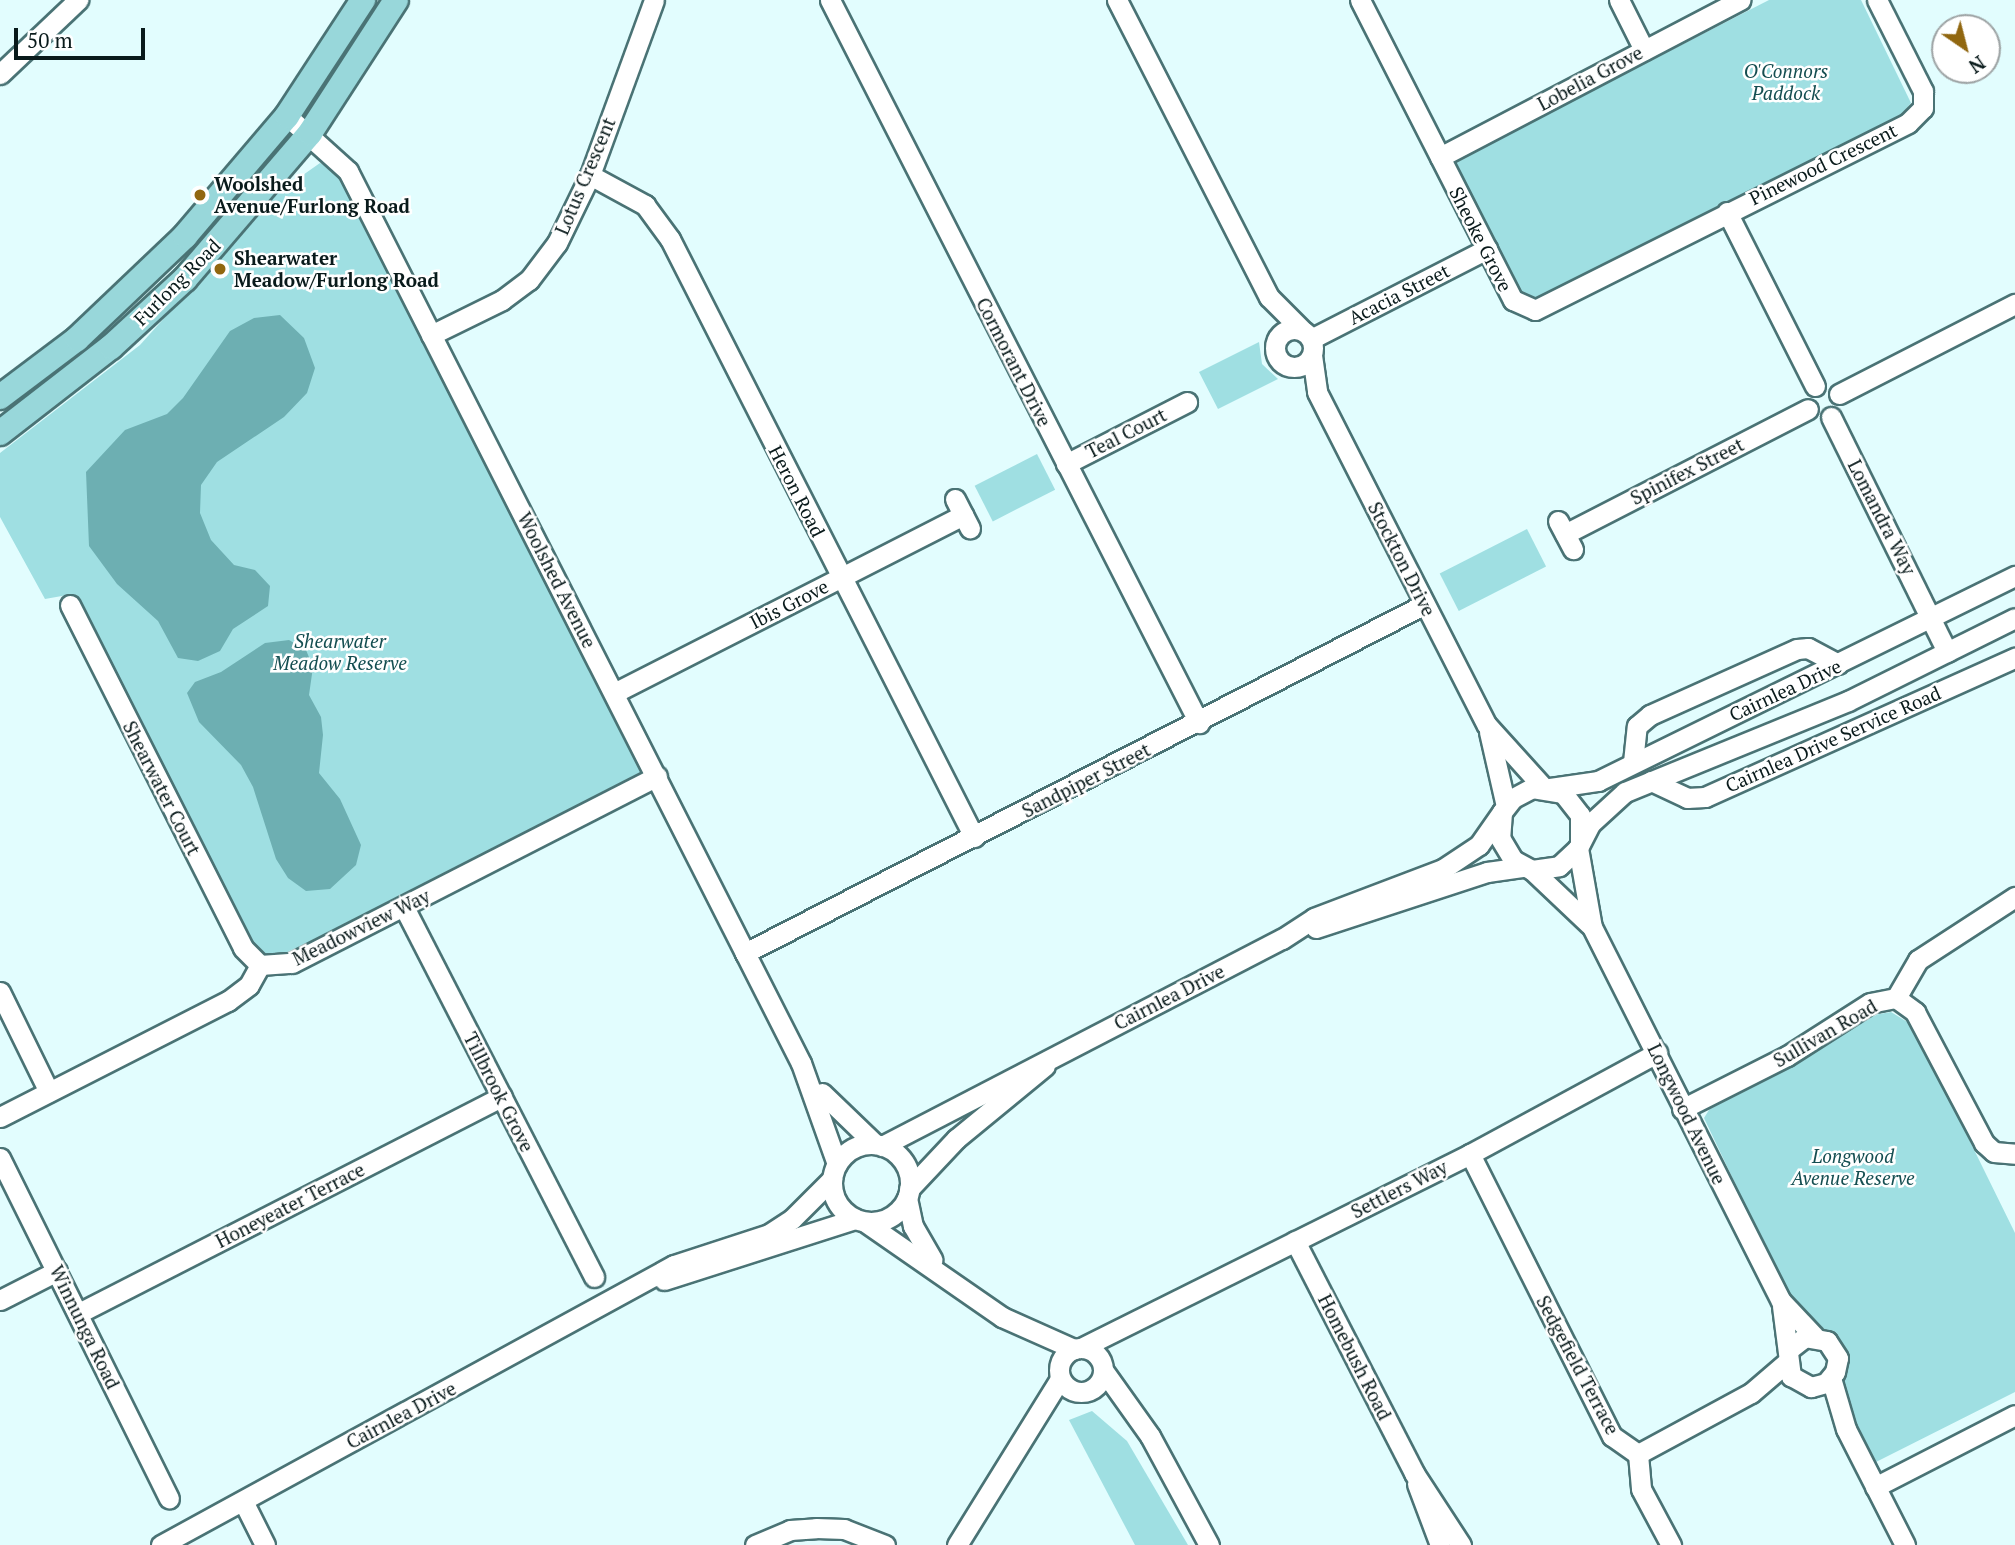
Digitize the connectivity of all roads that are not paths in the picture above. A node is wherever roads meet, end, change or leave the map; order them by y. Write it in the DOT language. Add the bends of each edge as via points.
graph roads {
  1 [pos="78,0"];
  2 [pos="363,0"];
  3 [pos="396,0"];
  4 [pos="654,0"];
  5 [pos="830,0"];
  6 [pos="1117,0"];
  7 [pos="1360,0"];
  8 [pos="1619,0"];
  9 [pos="1740,0"];
  10 [pos="1877,0"];
  11 [pos="1644,50"];
  12 [pos="0,74"];
  13 [pos="287,116"];
  14 [pos="310,133"];
  15 [pos="1440,157"];
  16 [pos="590,175"];
  17 [pos="1727,212"];
  18 [pos="1487,249"];
  19 [pos="1269,297"];
  20 [pos="2015,304"];
  21 [pos="431,335"];
  22 [pos="1309,341"];
  23 [pos="1276,342"];
  24 [pos="1289,366"];
  25 [pos="1815,386"];
  26 [pos="1317,393"];
  27 [pos="1839,394"];
  28 [pos="0,397"];
  29 [pos="1188,403"];
  30 [pos="1808,409"];
  31 [pos="1831,417"];
  32 [pos="0,433"];
  33 [pos="1066,464"];
  34 [pos="962,514"];
  35 [pos="1566,534"];
  36 [pos="2015,576"];
  37 [pos="840,578"];
  38 [pos="1425,604"];
  39 [pos="70,605"];
  40 [pos="1934,617"];
  41 [pos="2015,618"];
  42 [pos="1947,652"];
  43 [pos="2015,658"];
  44 [pos="1838,664"];
  45 [pos="614,693"];
  46 [pos="1199,723"];
  47 [pos="1487,724"];
  48 [pos="1633,762"];
  49 [pos="657,776"];
  50 [pos="1651,781"];
  51 [pos="1546,787"];
  52 [pos="1504,809"];
  53 [pos="974,836"];
  54 [pos="1579,845"];
  55 [pos="1528,868"];
  56 [pos="2015,897"];
  57 [pos="404,907"];
  58 [pos="1592,927"];
  59 [pos="1282,940"];
  60 [pos="745,953"];
  61 [pos="260,965"];
  62 [pos="0,992"];
  63 [pos="1896,999"];
  64 [pos="1657,1053"];
  65 [pos="1056,1055"];
  66 [pos="802,1063"];
  67 [pos="49,1092"];
  68 [pos="502,1097"];
  69 [pos="1682,1109"];
  70 [pos="0,1116"];
  71 [pos="878,1145"];
  72 [pos="1470,1154"];
  73 [pos="2015,1154"];
  74 [pos="0,1158"];
  75 [pos="834,1171"];
  76 [pos="908,1194"];
  77 [pos="860,1221"];
  78 [pos="1295,1241"];
  79 [pos="57,1271"];
  80 [pos="941,1273"];
  81 [pos="594,1277"];
  82 [pos="643,1286"];
  83 [pos="0,1300"];
  84 [pos="1781,1301"];
  85 [pos="79,1313"];
  86 [pos="1138,1321"];
  87 [pos="1026,1332"];
  88 [pos="1814,1336"];
  89 [pos="1078,1348"];
  90 [pos="1789,1355"];
  91 [pos="1102,1367"];
  92 [pos="1059,1374"];
  93 [pos="1831,1378"];
  94 [pos="1804,1384"];
  95 [pos="1082,1392"];
  96 [pos="1751,1393"];
  97 [pos="1136,1415"];
  98 [pos="2015,1415"];
  99 [pos="1032,1426"];
  100 [pos="1846,1430"];
  101 [pos="1638,1454"];
  102 [pos="1414,1473"];
  103 [pos="1875,1487"];
  104 [pos="169,1497"];
  105 [pos="243,1501"];
  106 [pos="160,1545"];
  107 [pos="265,1545"];
  108 [pos="755,1545"];
  109 [pos="885,1545"];
  110 [pos="957,1545"];
  111 [pos="1209,1545"];
  112 [pos="1440,1545"];
  113 [pos="1461,1545"];
  114 [pos="1671,1545"];
  115 [pos="1905,1545"];
  1 -- 12 [label="street"];
  2 -- 13 [label="main road, Furlong Road"];
  3 -- 14 [label="main road, Furlong Road"];
  4 -- 16 [label="street, Lotus Crescent"];
  5 -- 33 [label="street, Cormorant Drive"];
  6 -- 19 [label="street"];
  7 -- 15 [label="street, Sheoke Grove"];
  8 -- 11 [label="street"];
  9 -- 11 [label="street, Lobelia Grove"];
  10 -- 17 [label="street, Pinewood Crescent" via="1923,90 1923,107 1908,123"];
  11 -- 15 [label="street, Lobelia Grove"];
  13 -- 14 [label="street, Woolshed Avenue"];
  13 -- 28 [label="main road, Furlong Road" via="143,280"];
  14 -- 21 [label="street, Woolshed Avenue" via="348,171"];
  14 -- 32 [label="main road, Furlong Road" via="185,279 111,347"];
  15 -- 18 [label="street, Sheoke Grove"];
  16 -- 21 [label="street, Lotus Crescent" via="556,243 529,280 502,300"];
  16 -- 37 [label="street, Heron Road" via="638,200 670,239"];
  17 -- 18 [label="street, Sheoke Grove" via="1535,310 1513,300"];
  17 -- 25 [label="street"];
  18 -- 22 [label="street, Acacia Street"];
  19 -- 22 [label="street"];
  19 -- 23 [label="street"];
  20 -- 27 [label="street"];
  21 -- 45 [label="street, Woolshed Avenue"];
  22 -- 23 [label="street" via="1284,332"];
  22 -- 24 [label="street" via="1303,365"];
  22 -- 26 [label="street, Stockton Drive"];
  23 -- 24 [label="street" via="1278,357"];
  24 -- 26 [label="street, Stockton Drive"];
  25 -- 27 [label="street" via="1831,386"];
  25 -- 30 [label="street" via="1808,394"];
  26 -- 38 [label="street, Stockton Drive"];
  27 -- 31 [label="street" via="1841,405"];
  29 -- 33 [label="street, Teal Court"];
  30 -- 31 [label="street" via="1820,418"];
  30 -- 35 [label="street, Spinifex Street"];
  31 -- 40 [label="street, Lomandra Way"];
  33 -- 46 [label="street, Cormorant Drive"];
  34 -- 37 [label="street, Ibis Grove"];
  36 -- 40 [label="street, Cairnlea Drive"];
  37 -- 45 [label="street, Ibis Grove"];
  37 -- 53 [label="street, Heron Road"];
  38 -- 46 [label="street, Sandpiper Street"];
  38 -- 47 [label="street, Stockton Drive"];
  39 -- 61 [label="street, Shearwater Court" via="243,948"];
  40 -- 42 [label="street, Lomandra Way"];
  40 -- 44 [label="street, Cairnlea Drive"];
  41 -- 42 [label="street, Cairnlea Drive"];
  42 -- 50 [label="street, Cairnlea Drive" via="1848,701"];
  43 -- 50 [label="street, Cairnlea Drive Service Road" via="1705,797 1687,798"];
  44 -- 48 [label="street, Cairnlea Drive"];
  44 -- 48 [label="street" via="1808,648 1797,649 1650,715 1637,726"];
  45 -- 49 [label="street, Woolshed Avenue"];
  46 -- 53 [label="street, Sandpiper Street"];
  47 -- 51 [label="street, Stockton Drive"];
  47 -- 52 [label="street, Stockton Drive"];
  48 -- 51 [label="street, Cairnlea Drive" via="1588,784"];
  49 -- 57 [label="street, Meadowview Way"];
  49 -- 60 [label="street, Woolshed Avenue"];
  50 -- 54 [label="street, Cairnlea Drive" via="1604,809"];
  51 -- 52 [label="street" via="1522,792"];
  51 -- 54 [label="street" via="1577,809"];
  52 -- 55 [label="street" via="1505,850"];
  52 -- 59 [label="street, Cairnlea Drive" via="1479,845 1443,869 1314,918"];
  53 -- 60 [label="street, Sandpiper Street"];
  54 -- 55 [label="street" via="1559,866"];
  54 -- 58 [label="street, Longwood Avenue"];
  55 -- 58 [label="street, Longwood Avenue"];
  55 -- 59 [label="street, Cairnlea Drive" via="1487,872"];
  56 -- 63 [label="street" via="1917,960"];
  57 -- 61 [label="street, Meadowview Way" via="292,962"];
  57 -- 68 [label="street, Tillbrook Grove"];
  58 -- 64 [label="street, Longwood Avenue"];
  59 -- 65 [label="street, Cairnlea Drive"];
  60 -- 66 [label="street, Woolshed Avenue"];
  61 -- 67 [label="street" via="249,985 234,997"];
  62 -- 67 [label="street"];
  63 -- 69 [label="street, Sullivan Road" via="1870,1003 1787,1056"];
  63 -- 73 [label="street, Sullivan Road" via="1921,1021 1984,1143 1994,1152"];
  64 -- 69 [label="street, Longwood Avenue"];
  64 -- 72 [label="street, Settlers Way"];
  65 -- 71 [label="street, Cairnlea Drive"];
  65 -- 76 [label="street, Cairnlea Drive" via="1009,1101 956,1139"];
  66 -- 71 [label="street, Woolshed Avenue" via="834,1110"];
  66 -- 75 [label="street, Woolshed Avenue"];
  67 -- 70 [label="street"];
  68 -- 81 [label="street, Tillbrook Grove"];
  68 -- 85 [label="street, Honeyeater Terrace"];
  69 -- 84 [label="street, Longwood Avenue"];
  71 -- 75 [label="street" via="853,1149"];
  71 -- 76 [label="street" via="901,1158"];
  72 -- 78 [label="street, Settlers Way"];
  72 -- 101 [label="street, Sedgefield Terrace" via="1612,1436"];
  74 -- 79 [label="street, Winnunga Road"];
  75 -- 77 [label="street" via="837,1203"];
  75 -- 82 [label="street, Cairnlea Drive" via="792,1219 769,1234 700,1253"];
  76 -- 77 [label="street" via="890,1217"];
  76 -- 80 [label="street" via="913,1226"];
  77 -- 80 [label="street"];
  77 -- 82 [label="street, Cairnlea Drive"];
  78 -- 86 [label="street, Settlers Way"];
  78 -- 102 [label="street, Homebush Road"];
  79 -- 83 [label="street"];
  79 -- 85 [label="street, Winnunga Road"];
  80 -- 87 [label="street"];
  82 -- 105 [label="street, Cairnlea Drive"];
  84 -- 88 [label="street, Longwood Avenue"];
  84 -- 90 [label="street, Longwood Avenue"];
  85 -- 104 [label="street, Winnunga Road"];
  86 -- 89 [label="street, Settlers Way"];
  86 -- 91 [label="street, Settlers Way"];
  87 -- 89 [label="street"];
  87 -- 92 [label="street"];
  88 -- 90 [label="street"];
  88 -- 93 [label="street" via="1836,1352"];
  89 -- 91 [label="street"];
  89 -- 92 [label="street"];
  90 -- 94 [label="street"];
  90 -- 96 [label="street"];
  91 -- 95 [label="street, Settlers Way" via="1099,1383"];
  91 -- 97 [label="street"];
  92 -- 95 [label="street"];
  92 -- 99 [label="street"];
  93 -- 94 [label="street"];
  93 -- 100 [label="street"];
  94 -- 96 [label="street"];
  94 -- 100 [label="street"];
  95 -- 97 [label="street"];
  95 -- 99 [label="street, Settlers Way"];
  96 -- 101 [label="street"];
  97 -- 111 [label="street"];
  98 -- 103 [label="street"];
  99 -- 110 [label="street"];
  100 -- 103 [label="street"];
  101 -- 114 [label="street" via="1641,1489"];
  102 -- 112 [label="street, Homebush Road"];
  102 -- 113 [label="street, Homebush Road"];
  103 -- 115 [label="street"];
  105 -- 106 [label="street, Cairnlea Drive"];
  105 -- 107 [label="street"];
  108 -- 109 [label="street" via="789,1531 816,1528 844,1530"];
}
